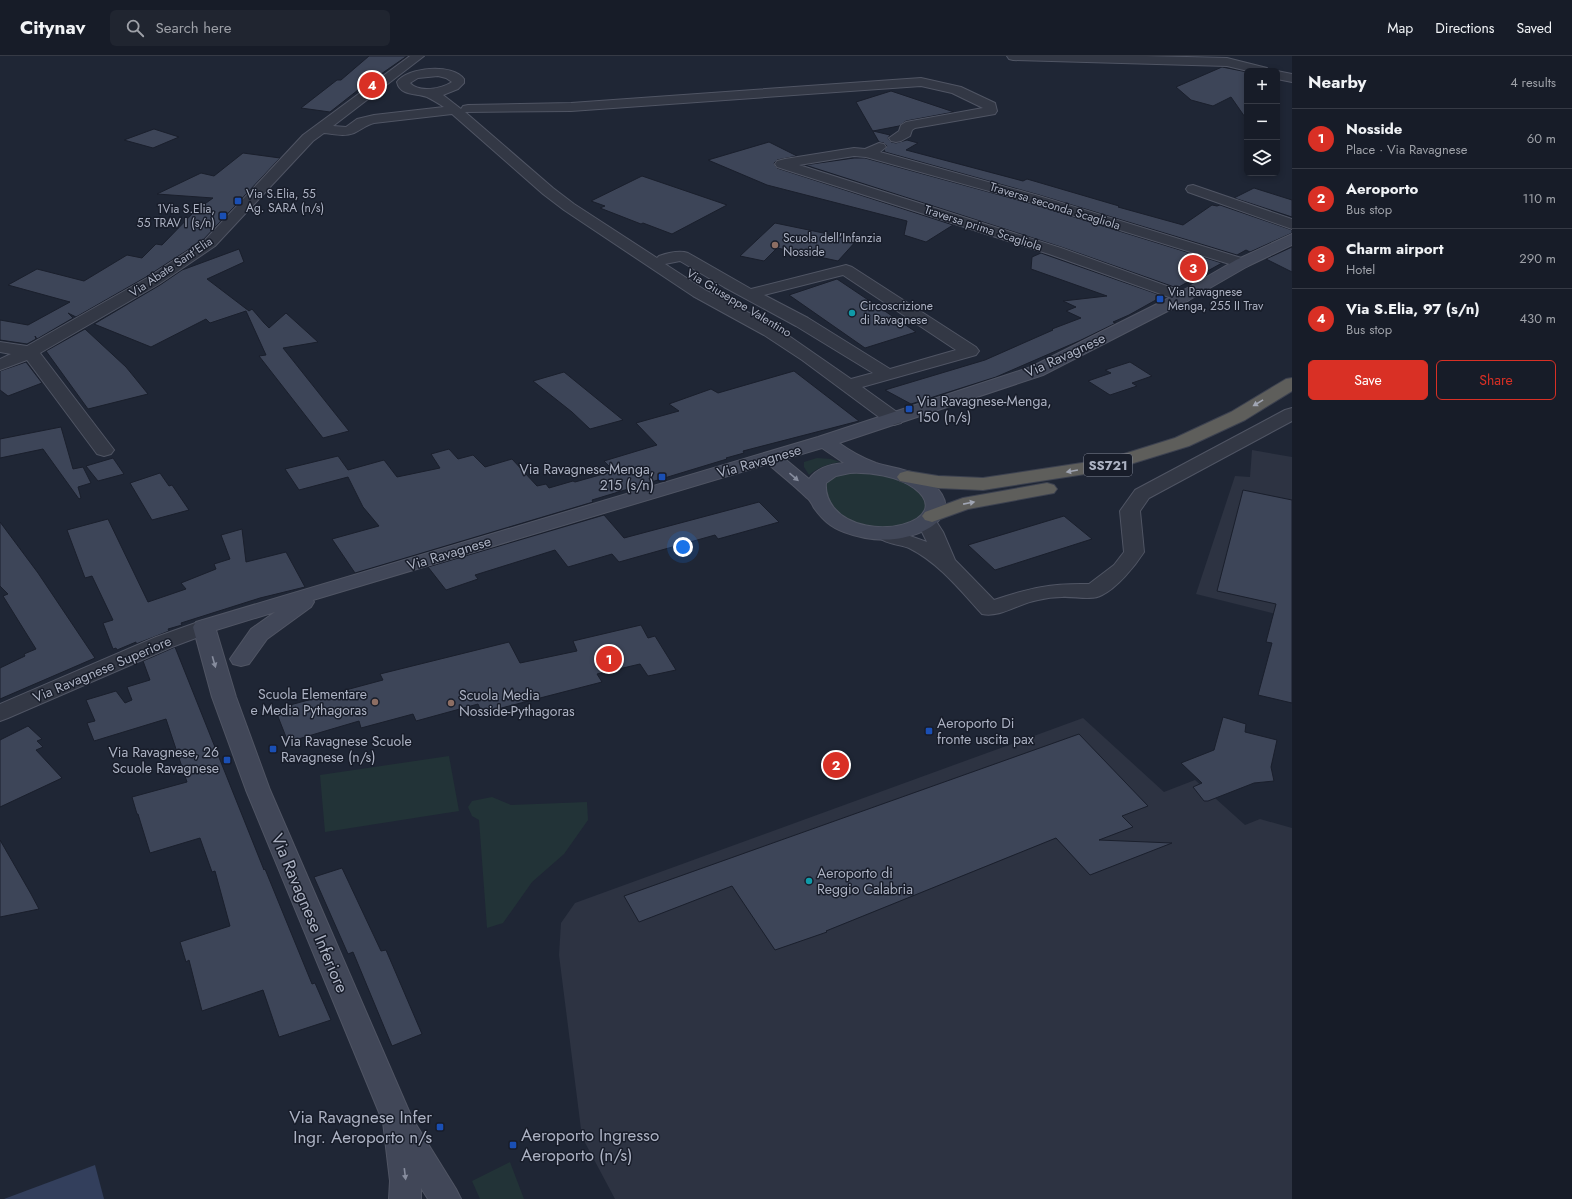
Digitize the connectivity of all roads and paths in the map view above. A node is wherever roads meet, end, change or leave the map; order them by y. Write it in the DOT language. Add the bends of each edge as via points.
graph roads {
  1 [pos="418,56"];
  2 [pos="1013,56"];
  3 [pos="1251,68"];
  4 [pos="435,72"];
  5 [pos="418,74"];
  6 [pos="1280,76"];
  7 [pos="1292,78"];
  8 [pos="454,86"];
  9 [pos="414,89"];
  10 [pos="388,94"];
  11 [pos="352,105"];
  12 [pos="461,110"];
  13 [pos="320,128"];
  14 [pos="867,152"];
  15 [pos="1192,189"];
  16 [pos="562,196"];
  17 [pos="1292,224"];
  18 [pos="1292,239"];
  19 [pos="665,259"];
  20 [pos="1242,263"];
  21 [pos="749,294"];
  22 [pos="1183,297"];
  23 [pos="0,347"];
  24 [pos="30,352"];
  25 [pos="0,365"];
  26 [pos="888,375"];
  27 [pos="1292,383"];
  28 [pos="855,384"];
  29 [pos="1292,399"];
  30 [pos="1292,414"];
  31 [pos="900,417"];
  32 [pos="825,441"];
  33 [pos="104,450"];
  34 [pos="771,457"];
  35 [pos="869,467"];
  36 [pos="907,477"];
  37 [pos="817,496"];
  38 [pos="929,519"];
  39 [pos="886,534"];
  40 [pos="945,562"];
  41 [pos="318,592"];
  42 [pos="226,620"];
  43 [pos="204,627"];
  44 [pos="241,659"];
  45 [pos="224,697"];
  46 [pos="0,713"];
  47 [pos="398,1122"];
  48 [pos="405,1199"];
  49 [pos="445,1199"];
  1 -- 4 [label="street"];
  1 -- 5 [label="street"];
  1 -- 11 [label="street, Via Abate Sant'Elia"];
  2 -- 3 [label="street" via="1227,62"];
  4 -- 5 [label="street"];
  4 -- 8 [label="street, Via Giuseppe Valentino" via="449,74 458,79"];
  5 -- 9 [label="street" via="403,82"];
  6 -- 7 [label="street"];
  8 -- 9 [label="street" via="437,92"];
  8 -- 12 [label="street, Via Giuseppe Valentino"];
  9 -- 12 [label="street, Via Giuseppe Valentino" via="437,96"];
  10 -- 11 [label="street, Via Abate Sant'Elia"];
  11 -- 13 [label="street, Via Abate Sant'Elia"];
  12 -- 13 [label="street" via="374,119 362,122 345,132"];
  12 -- 14 [label="street" via="570,107 921,82 956,90 990,106 990,111 911,125 906,128 905,133"];
  12 -- 16 [label="street, Via Giuseppe Valentino"];
  13 -- 24 [label="street, Via Abate Sant'Elia" via="210,243 153,281"];
  14 -- 20 [label="street, Traversa seconda Scagliola" via="1034,199"];
  14 -- 22 [label="street, Traversa prima Scagliola" via="782,164 1055,251"];
  15 -- 17 [label="street"];
  16 -- 19 [label="street, Via Giuseppe Valentino"];
  16 -- 28 [label="street, Via Giuseppe Valentino" via="699,293 770,331"];
  18 -- 20 [label="main road, Via Ravagnese"];
  19 -- 21 [label="street" via="682,256"];
  19 -- 28 [label="street, Via Giuseppe Valentino" via="782,328"];
  20 -- 22 [label="main road, Via Ravagnese"];
  21 -- 26 [label="street" via="802,322"];
  21 -- 26 [label="street" via="846,270 970,351"];
  22 -- 31 [label="main road, Via Ravagnese" via="1037,371"];
  23 -- 24 [label="street"];
  24 -- 25 [label="street, Via Abate Sant'Elia"];
  24 -- 33 [label="street"];
  26 -- 28 [label="street"];
  27 -- 36 [label="highway, SS721, one-way" via="1238,416 1182,442 1111,464 983,484 938,482"];
  28 -- 31 [label="street, Via Giuseppe Valentino"];
  38 -- 29 [label="highway, SS721, one-way" via="963,504 1138,471 1176,459 1248,425"];
  30 -- 40 [label="street" via="1142,494 1130,510 1134,552 1122,569 1094,591 1064,590 1032,594 990,609"];
  31 -- 32 [label="main road, Via Ravagnese"];
  32 -- 34 [label="main road, Via Ravagnese"];
  32 -- 35 [label="main road" via="841,454"];
  34 -- 37 [label="main road, one-way"];
  34 -- 41 [label="main road, Via Ravagnese"];
  35 -- 36 [label="main road"];
  35 -- 37 [label="main road" via="854,466 826,472 816,483"];
  36 -- 38 [label="main road" via="917,481 935,500 935,508"];
  37 -- 39 [label="main road" via="827,512 837,521 851,528"];
  38 -- 39 [label="main road" via="904,532"];
  38 -- 40 [label="street"];
  39 -- 40 [label="street" via="916,544"];
  41 -- 42 [label="main road, Via Ravagnese"];
  41 -- 44 [label="main road" via="260,634"];
  42 -- 43 [label="main road, Via Ravagnese"];
  42 -- 44 [label="main road" via="240,625 247,636"];
  43 -- 45 [label="main road, Via Ravagnese Inferiore, one-way"];
  43 -- 46 [label="street, Via Ravagnese Superiore"];
  44 -- 45 [label="main road"];
  45 -- 47 [label="main road, Via Ravagnese Inferiore" via="258,790"];
  47 -- 48 [label="main road, Via Ravagnese Inferiore, one-way" via="406,1181"];
  47 -- 49 [label="main road"];
}
